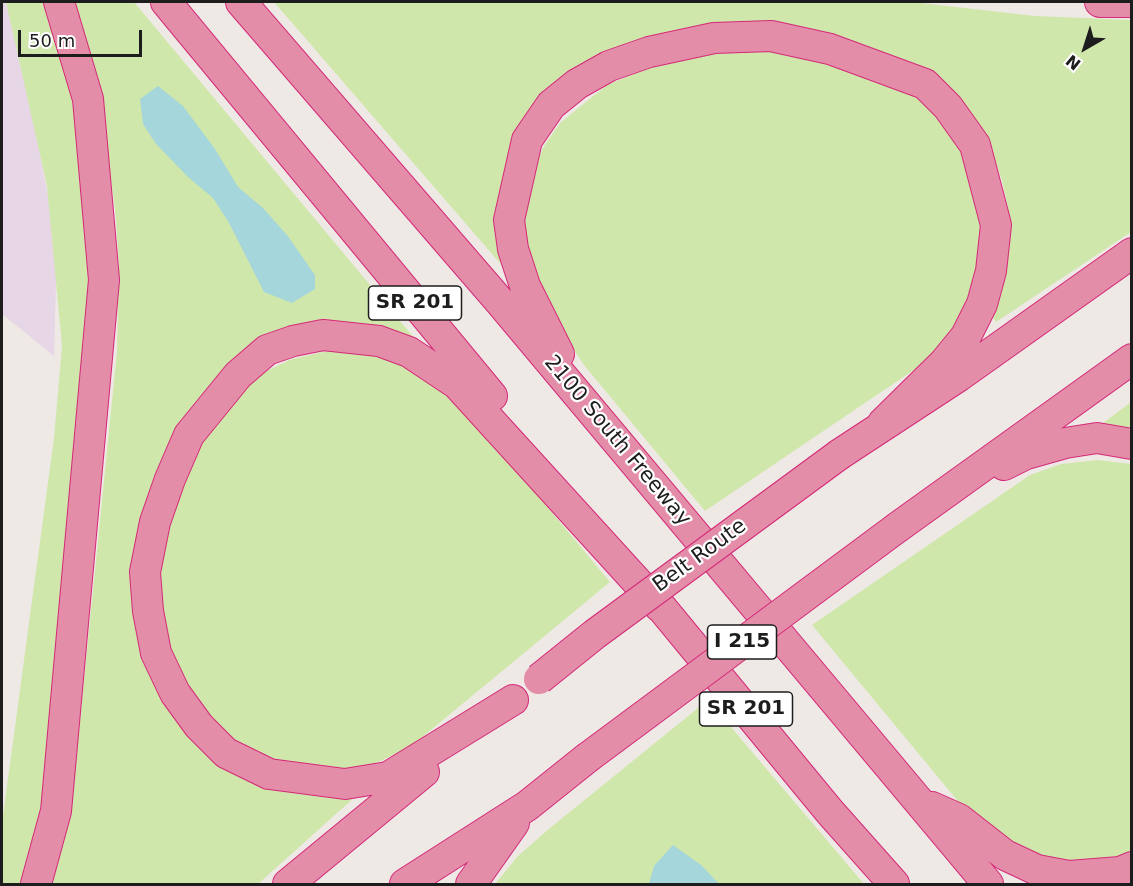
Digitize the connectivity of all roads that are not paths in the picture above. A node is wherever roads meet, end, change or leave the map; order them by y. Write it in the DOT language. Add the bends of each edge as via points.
graph roads {
  1 [pos="59,2"];
  2 [pos="166,2"];
  3 [pos="241,2"];
  4 [pos="1100,2"];
  5 [pos="1131,2"];
  6 [pos="1131,253"];
  7 [pos="1131,359"];
  8 [pos="581,400"];
  9 [pos="883,423"];
  10 [pos="1131,444"];
  11 [pos="940,497"];
  12 [pos="660,607"];
  13 [pos="513,700"];
  14 [pos="920,801"];
  15 [pos="528,806"];
  16 [pos="830,812"];
  17 [pos="1131,867"];
  18 [pos="36,885"];
  19 [pos="288,885"];
  20 [pos="405,885"];
  21 [pos="471,885"];
  22 [pos="879,885"];
  23 [pos="894,885"];
  24 [pos="988,885"];
  1 -- 18 [label="highway" via="88,99 104,280 56,811"];
  2 -- 12 [label="highway, SR 201" via="568,487"];
  3 -- 8 [label="highway, 2100 South Freeway / SR 201"];
  4 -- 5 [label="highway"];
  6 -- 9 [label="highway, Belt Route" via="959,376"];
  7 -- 11 [label="highway, I 215"];
  8 -- 9 [label="highway" via="525,286 513,249 509,220 527,140 551,105 609,66 649,52 714,38 771,36 830,49 925,84 948,107 975,145 996,225 991,272 982,304 966,336 944,363"];
  8 -- 14 [label="highway, 2100 South Freeway / SR 201"];
  9 -- 13 [label="highway, Belt Route, bridge" via="595,634"];
  10 -- 11 [label="highway" via="1097,438 1065,443 1026,454"];
  11 -- 15 [label="highway, I 215, bridge"];
  12 -- 13 [label="highway" via="457,384 409,352 379,341 323,335 267,350 238,375 189,435 155,522 145,572 148,611 156,652 175,693 199,726 226,753 269,774 345,784 388,777"];
  12 -- 16 [label="highway, SR 201"];
  13 -- 19 [label="highway, Belt Route"];
  14 -- 17 [label="highway" via="959,819 1005,855 1037,870 1069,876 1120,872"];
  14 -- 24 [label="highway, 2100 South Freeway / SR 201"];
  15 -- 20 [label="highway, I 215"];
  15 -- 21 [label="highway"];
  16 -- 22 [label="highway"];
  16 -- 23 [label="highway, SR 201"];
}
